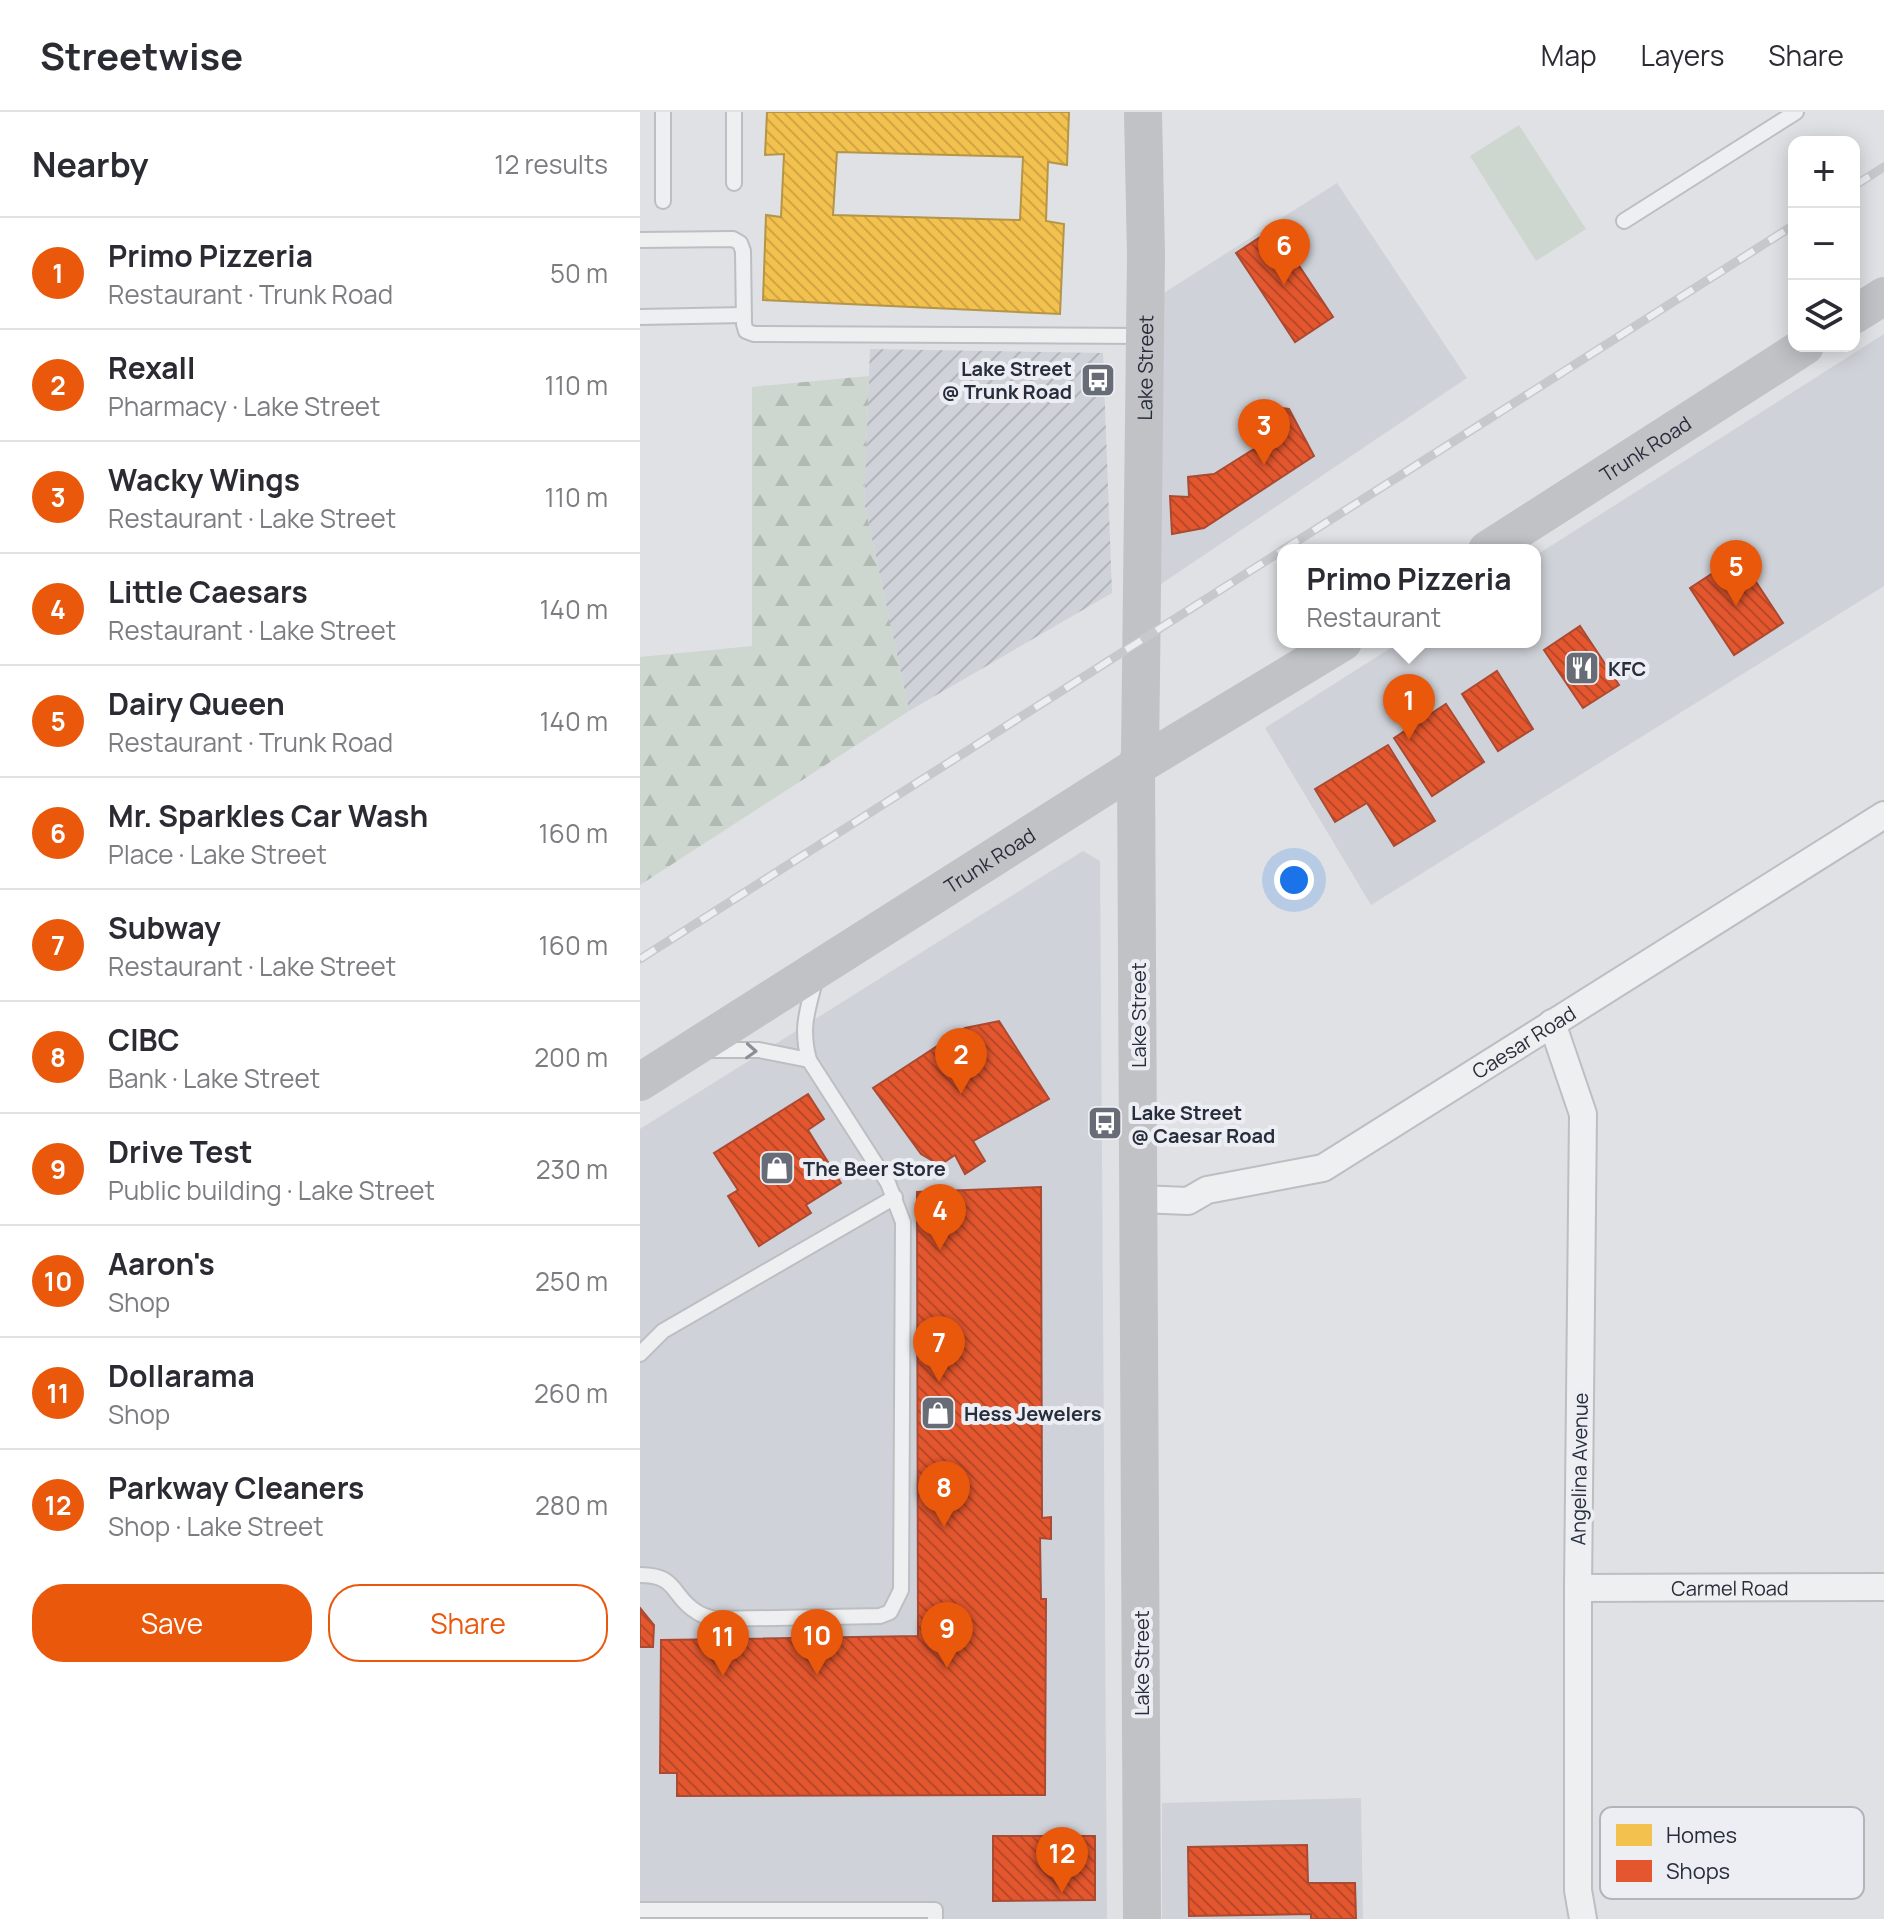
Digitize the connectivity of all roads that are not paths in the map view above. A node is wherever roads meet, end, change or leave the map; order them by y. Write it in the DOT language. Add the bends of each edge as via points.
graph roads {
  1 [pos="663,112"];
  2 [pos="734,112"];
  3 [pos="1143,112"];
  4 [pos="1796,112"];
  5 [pos="734,183"];
  6 [pos="663,201"];
  7 [pos="1624,221"];
  8 [pos="640,240"];
  9 [pos="1884,296"];
  10 [pos="1860,311"];
  11 [pos="744,315"];
  12 [pos="640,317"];
  13 [pos="1144,336"];
  14 [pos="1796,352"];
  15 [pos="1496,544"];
  16 [pos="1333,648"];
  17 [pos="1136,767"];
  18 [pos="1884,815"];
  19 [pos="818,969"];
  20 [pos="1552,1023"];
  21 [pos="692,1049"];
  22 [pos="809,1060"];
  23 [pos="640,1082"];
  24 [pos="895,1197"];
  25 [pos="1139,1199"];
  26 [pos="640,1354"];
  27 [pos="640,1575"];
  28 [pos="1884,1587"];
  29 [pos="1578,1588"];
  30 [pos="641,1913"];
  31 [pos="935,1919"];
  32 [pos="1142,1919"];
  33 [pos="1583,1919"];
  1 -- 6 [label="lane"];
  2 -- 5 [label="lane"];
  3 -- 13 [label="street, Lake Street"];
  4 -- 7 [label="lane"];
  8 -- 11 [label="lane" via="740,243"];
  9 -- 10 [label="street"];
  11 -- 12 [label="lane"];
  11 -- 13 [label="lane" via="746,331 754,334"];
  13 -- 17 [label="street, Lake Street"];
  14 -- 15 [label="street, Trunk Road"];
  16 -- 17 [label="street, Trunk Road"];
  17 -- 19 [label="street, Trunk Road"];
  17 -- 25 [label="street, Lake Street"];
  18 -- 20 [label="street, Caesar Road"];
  19 -- 21 [label="street, Trunk Road"];
  19 -- 22 [label="lane" via="804,1020"];
  20 -- 25 [label="street, Caesar Road" via="1323,1168 1207,1190 1188,1201"];
  20 -- 29 [label="street, Angelina Avenue" via="1583,1114"];
  21 -- 22 [label="lane, one-way" via="759,1050"];
  21 -- 23 [label="street, Trunk Road"];
  22 -- 24 [label="lane"];
  24 -- 26 [label="lane" via="663,1331"];
  24 -- 27 [label="lane" via="903,1222 902,1564 897,1602 880,1616 715,1619 698,1613 660,1577"];
  25 -- 32 [label="street, Lake Street"];
  28 -- 29 [label="street, Carmel Road"];
  29 -- 33 [label="street, Angelina Avenue" via="1578,1890"];
  30 -- 31 [label="lane" via="935,1910"];
}
